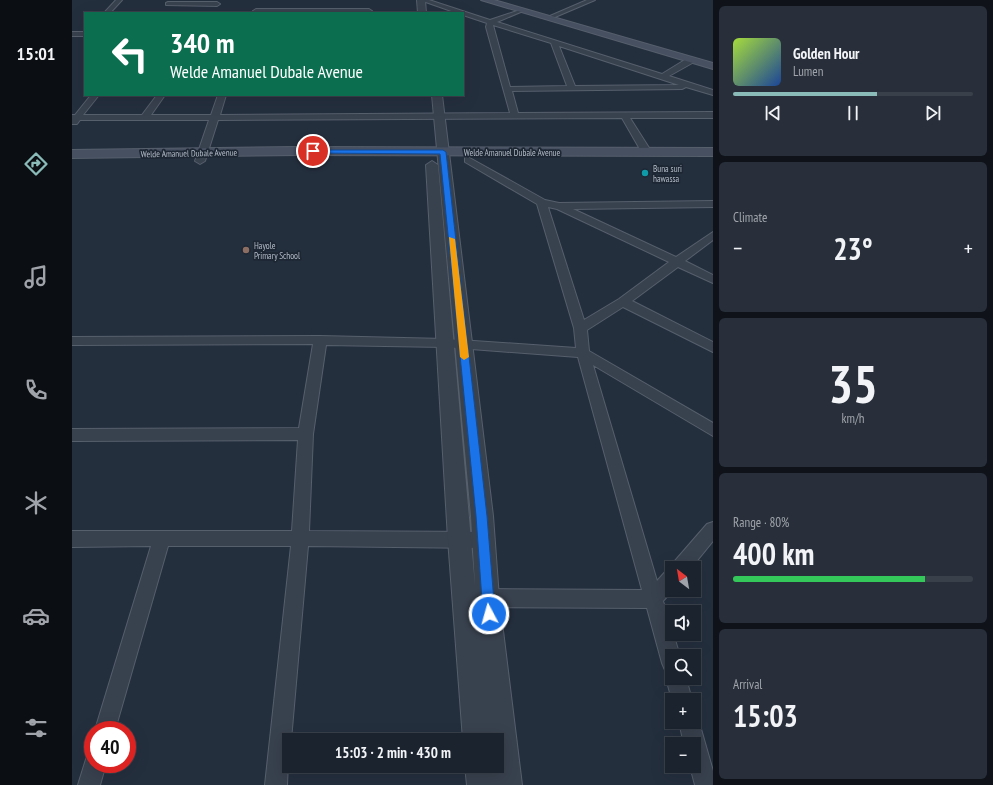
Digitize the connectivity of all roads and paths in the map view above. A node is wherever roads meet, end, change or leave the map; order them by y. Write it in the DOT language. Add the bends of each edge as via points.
graph roads {
  1 [pos="119,0"];
  2 [pos="425,0"];
  3 [pos="485,0"];
  4 [pos="497,0"];
  5 [pos="592,0"];
  6 [pos="218,2"];
  7 [pos="367,3"];
  8 [pos="167,4"];
  9 [pos="257,10"];
  10 [pos="521,10"];
  11 [pos="108,12"];
  12 [pos="213,12"];
  13 [pos="369,12"];
  14 [pos="422,12"];
  15 [pos="429,12"];
  16 [pos="460,12"];
  17 [pos="464,13"];
  18 [pos="552,16"];
  19 [pos="490,22"];
  20 [pos="72,34"];
  21 [pos="84,34"];
  22 [pos="554,42"];
  23 [pos="691,60"];
  24 [pos="713,62"];
  25 [pos="713,66"];
  26 [pos="662,77"];
  27 [pos="694,87"];
  28 [pos="572,88"];
  29 [pos="508,89"];
  30 [pos="713,93"];
  31 [pos="94,96"];
  32 [pos="160,96"];
  33 [pos="222,96"];
  34 [pos="428,96"];
  35 [pos="437,96"];
  36 [pos="624,115"];
  37 [pos="713,115"];
  38 [pos="434,116"];
  39 [pos="515,116"];
  40 [pos="145,117"];
  41 [pos="213,117"];
  42 [pos="74,120"];
  43 [pos="646,151"];
  44 [pos="713,152"];
  45 [pos="72,154"];
  46 [pos="437,156"];
  47 [pos="574,156"];
  48 [pos="201,157"];
  49 [pos="468,160"];
  50 [pos="713,160"];
  51 [pos="72,162"];
  52 [pos="542,202"];
  53 [pos="713,204"];
  54 [pos="559,206"];
  55 [pos="713,235"];
  56 [pos="676,263"];
  57 [pos="713,279"];
  58 [pos="623,302"];
  59 [pos="580,328"];
  60 [pos="320,340"];
  61 [pos="72,341"];
  62 [pos="454,344"];
  63 [pos="713,348"];
  64 [pos="583,353"];
  65 [pos="713,430"];
  66 [pos="306,434"];
  67 [pos="72,435"];
  68 [pos="713,529"];
  69 [pos="300,538"];
  70 [pos="72,539"];
  71 [pos="162,539"];
  72 [pos="459,539"];
  73 [pos="483,540"];
  74 [pos="686,561"];
  75 [pos="665,586"];
  76 [pos="487,598"];
  77 [pos="654,599"];
  78 [pos="668,649"];
  79 [pos="108,721"];
  80 [pos="691,729"];
  81 [pos="476,733"];
  82 [pos="92,773"];
  83 [pos="480,773"];
  84 [pos="89,785"];
  85 [pos="276,785"];
  86 [pos="481,785"];
  87 [pos="508,785"];
  88 [pos="706,785"];
  1 -- 11 [label="street"];
  2 -- 14 [label="street"];
  2 -- 15 [label="street"];
  2 -- 16 [label="street"];
  3 -- 10 [label="main road"];
  4 -- 18 [label="main road"];
  5 -- 18 [label="street"];
  6 -- 8 [label="street"];
  6 -- 12 [label="street"];
  7 -- 13 [label="street"];
  9 -- 13 [label="street" via="309,8"];
  10 -- 19 [label="street"];
  10 -- 23 [label="main road"];
  17 -- 19 [label="street"];
  18 -- 24 [label="main road"];
  19 -- 22 [label="street"];
  19 -- 29 [label="street" via="489,30"];
  20 -- 21 [label="street"];
  22 -- 26 [label="street"];
  22 -- 28 [label="street"];
  23 -- 25 [label="main road"];
  23 -- 26 [label="street"];
  26 -- 27 [label="street"];
  27 -- 28 [label="street"];
  27 -- 30 [label="street"];
  28 -- 29 [label="street"];
  29 -- 39 [label="street"];
  31 -- 42 [label="street"];
  32 -- 40 [label="street"];
  33 -- 41 [label="street"];
  34 -- 38 [label="street"];
  35 -- 38 [label="street"];
  36 -- 37 [label="street"];
  36 -- 39 [label="street"];
  36 -- 43 [label="street"];
  38 -- 39 [label="street"];
  38 -- 41 [label="street"];
  38 -- 46 [label="street"];
  40 -- 41 [label="street"];
  40 -- 42 [label="street"];
  41 -- 48 [label="street"];
  43 -- 44 [label="main road, Welde Amanuel Dubale Avenue"];
  43 -- 47 [label="main road, Welde Amanuel Dubale Avenue"];
  45 -- 48 [label="main road, Welde Amanuel Dubale Avenue"];
  46 -- 47 [label="main road, Welde Amanuel Dubale Avenue"];
  46 -- 48 [label="main road"];
  46 -- 49 [label="main road"];
  46 -- 62 [label="street"];
  47 -- 49 [label="main road"];
  47 -- 50 [label="main road"];
  48 -- 51 [label="main road"];
  49 -- 52 [label="street"];
  52 -- 54 [label="street"];
  52 -- 59 [label="street"];
  53 -- 54 [label="street"];
  54 -- 56 [label="street"];
  55 -- 56 [label="street"];
  56 -- 57 [label="street"];
  56 -- 58 [label="street"];
  58 -- 59 [label="street"];
  58 -- 63 [label="street"];
  59 -- 64 [label="street"];
  60 -- 61 [label="street"];
  60 -- 62 [label="street"];
  60 -- 66 [label="street"];
  62 -- 64 [label="street"];
  62 -- 72 [label="street"];
  62 -- 73 [label="street"];
  64 -- 65 [label="street"];
  64 -- 77 [label="street"];
  66 -- 67 [label="street"];
  66 -- 69 [label="street"];
  68 -- 74 [label="street"];
  69 -- 71 [label="street"];
  69 -- 72 [label="street"];
  69 -- 85 [label="street"];
  70 -- 71 [label="street"];
  71 -- 79 [label="street"];
  72 -- 73 [label="street"];
  72 -- 81 [label="street"];
  73 -- 76 [label="street"];
  75 -- 77 [label="street"];
  76 -- 77 [label="street"];
  76 -- 87 [label="street"];
  77 -- 78 [label="street"];
  80 -- 88 [label="street"];
  82 -- 84 [label="street"];
  83 -- 86 [label="street"];
}
